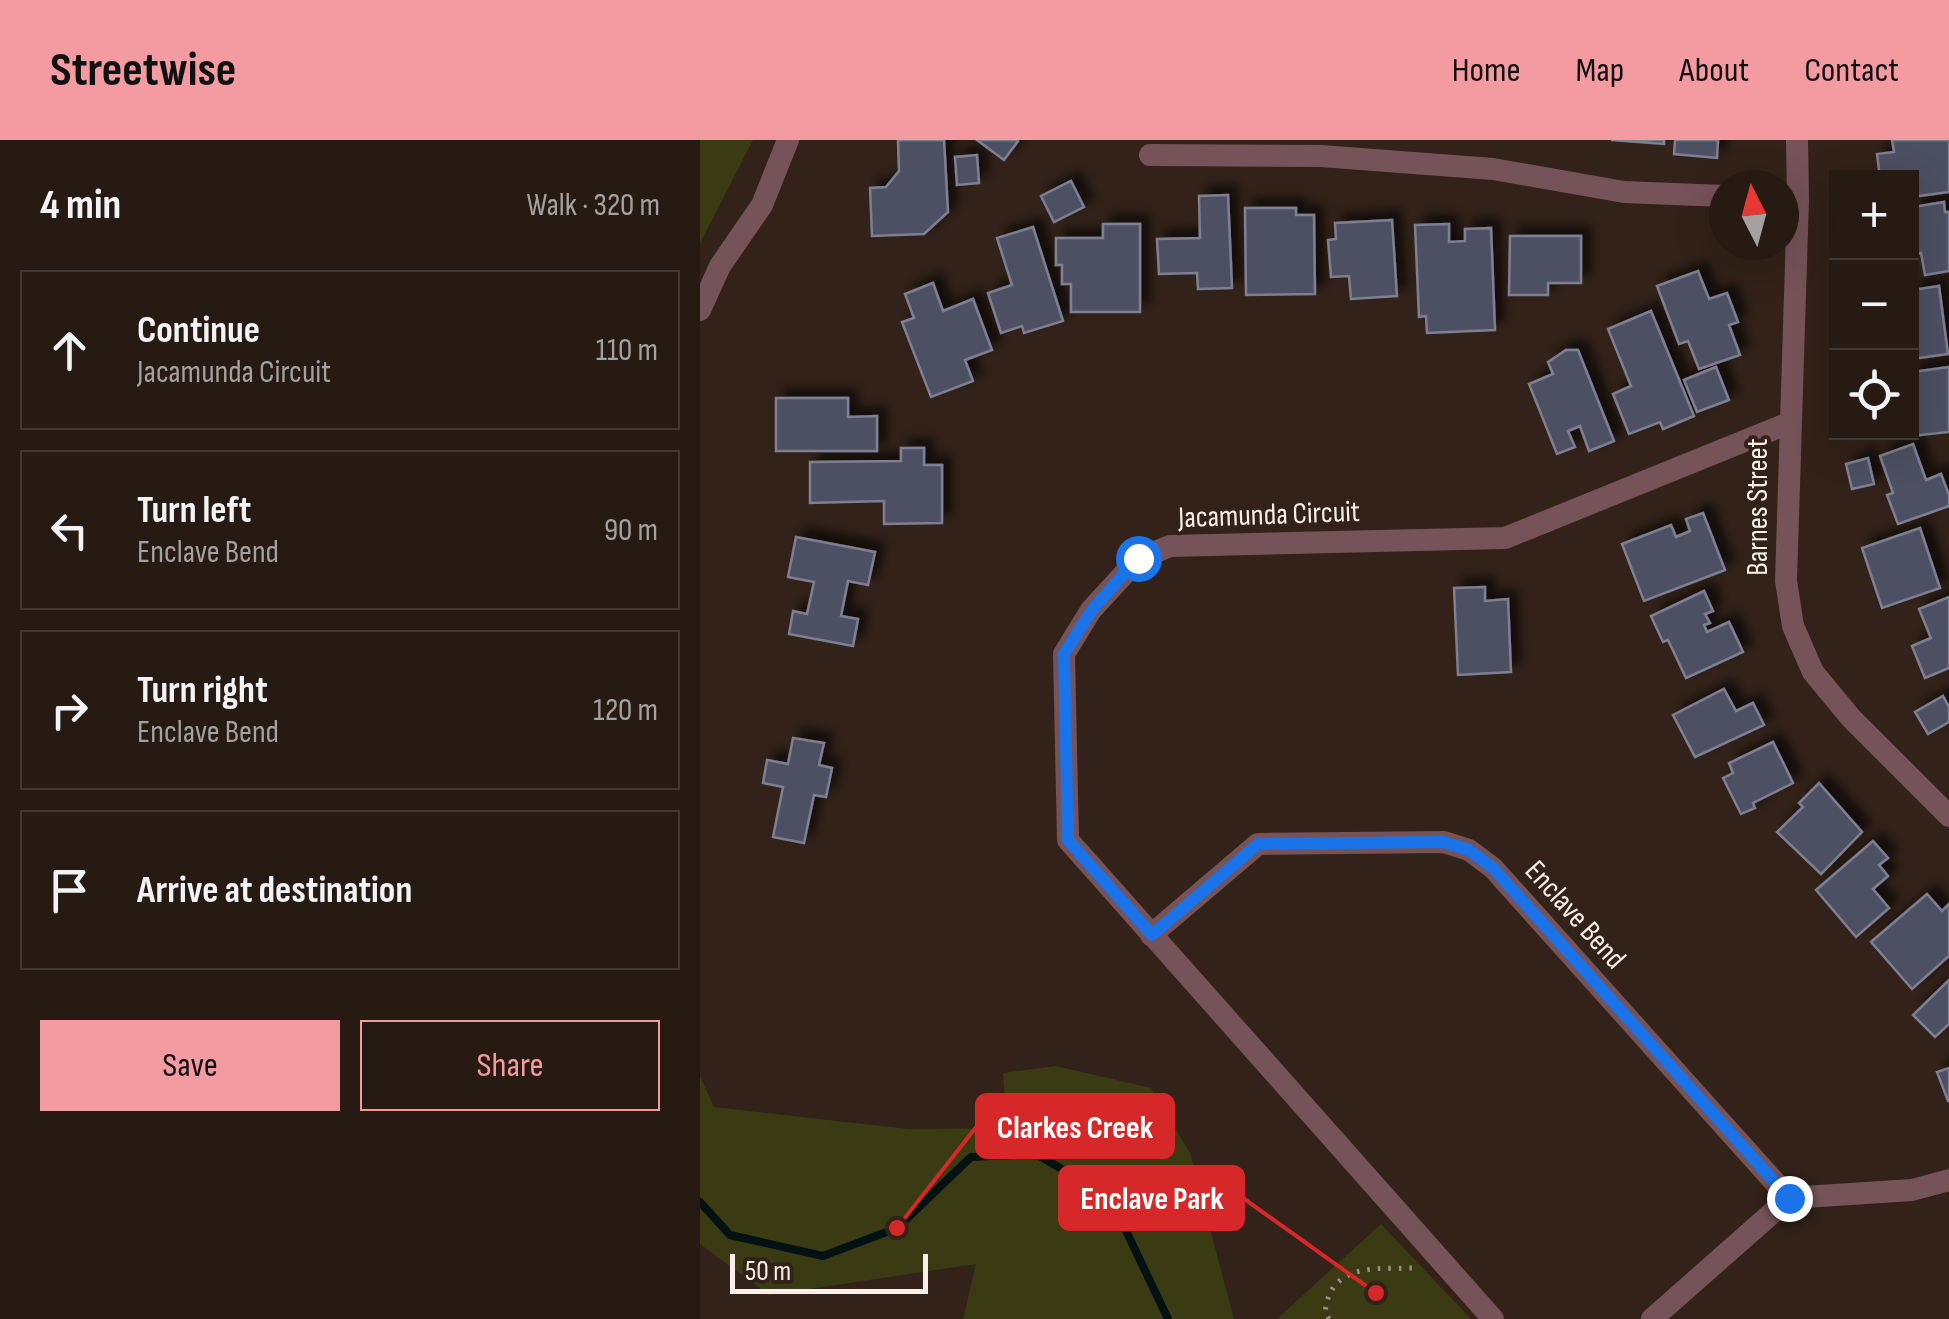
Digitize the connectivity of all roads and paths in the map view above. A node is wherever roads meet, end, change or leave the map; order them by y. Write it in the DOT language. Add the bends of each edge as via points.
graph roads {
  1 [pos="788,140"];
  2 [pos="1797,140"];
  3 [pos="1150,155"];
  4 [pos="1794,170"];
  5 [pos="1709,195"];
  6 [pos="1790,260"];
  7 [pos="700,310"];
  8 [pos="1788,423"];
  9 [pos="1949,816"];
  10 [pos="1152,935"];
  11 [pos="1949,1180"];
  12 [pos="1789,1198"];
  13 [pos="1432,1252"];
  14 [pos="1329,1319"];
  15 [pos="1493,1319"];
  16 [pos="1652,1319"];
  1 -- 7 [label="street" via="762,205 720,266"];
  2 -- 4 [label="street, Barnes Street"];
  3 -- 5 [label="street" via="1321,156 1494,170 1624,192"];
  6 -- 8 [label="street, Barnes Street"];
  8 -- 9 [label="street, Barnes Street" via="1786,581 1812,672"];
  8 -- 10 [label="street, Jacamunda Circuit" via="1505,538 1170,546 1138,558 1064,654 1068,840"];
  10 -- 12 [label="street, Enclave Bend" via="1258,844 1444,842 1469,850 1493,868"];
  10 -- 13 [label="street, Jacamunda Circuit"];
  11 -- 12 [label="street" via="1912,1190"];
  12 -- 16 [label="street"];
  13 -- 14 [label="path" via="1415,1268 1347,1276 1328,1293"];
  13 -- 15 [label="street, Jacamunda Circuit"];
}
